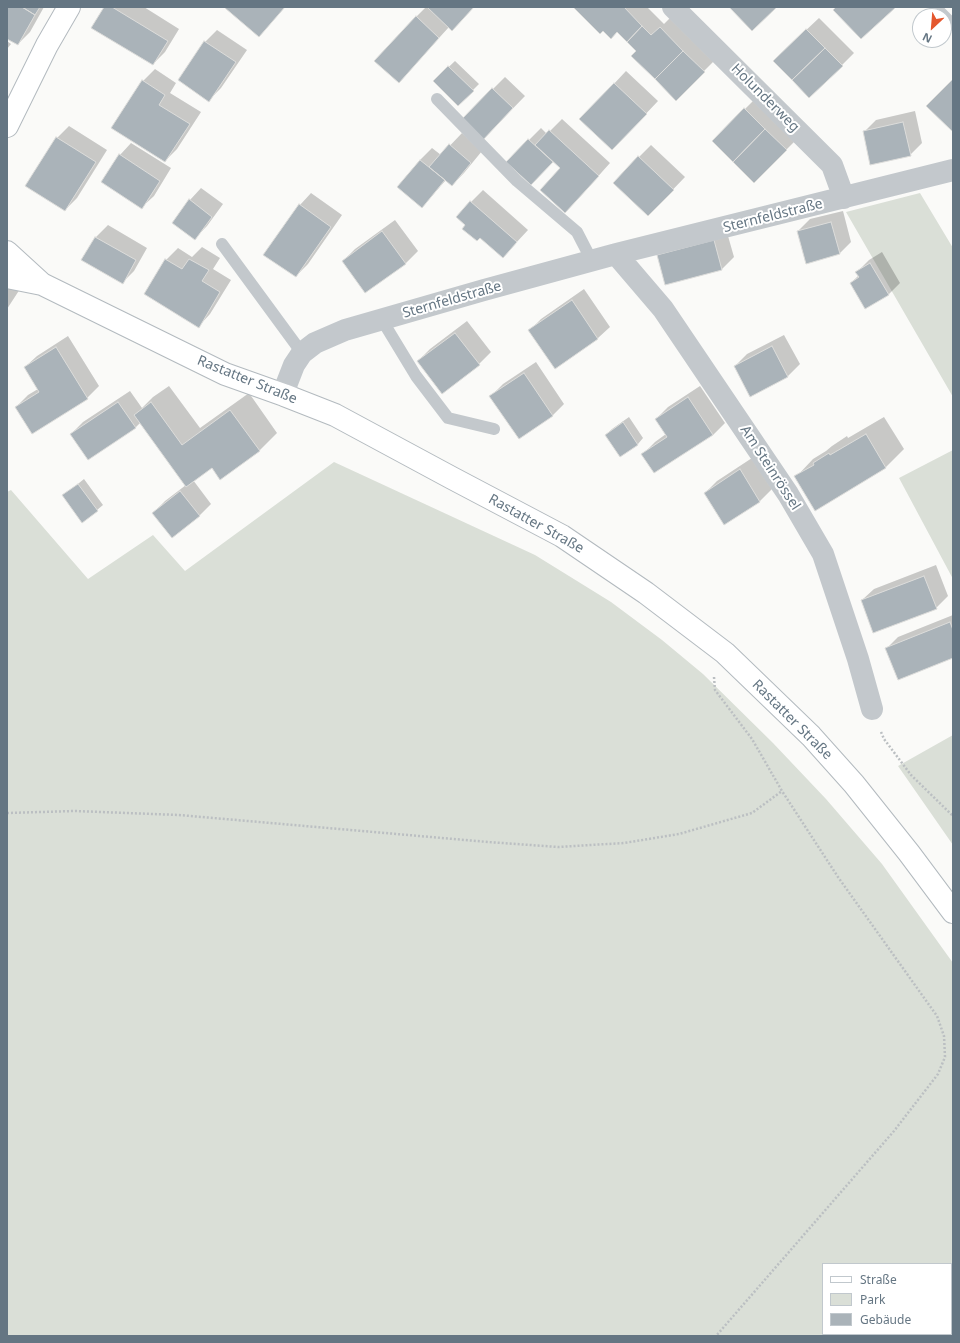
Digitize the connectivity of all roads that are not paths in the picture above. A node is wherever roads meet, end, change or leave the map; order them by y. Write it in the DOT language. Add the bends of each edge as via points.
graph roads {
  1 [pos="69,7"];
  2 [pos="673,7"];
  3 [pos="437,99"];
  4 [pos="7,126"];
  5 [pos="953,170"];
  6 [pos="844,198"];
  7 [pos="222,244"];
  8 [pos="7,252"];
  9 [pos="616,254"];
  10 [pos="592,261"];
  11 [pos="7,277"];
  12 [pos="42,284"];
  13 [pos="382,320"];
  14 [pos="302,353"];
  15 [pos="284,395"];
  16 [pos="494,429"];
  17 [pos="872,709"];
  18 [pos="953,912"];
  1 -- 4 [label="street"];
  2 -- 6 [label="street, Holunderweg" via="832,165"];
  3 -- 10 [label="lane" via="517,181 577,232"];
  5 -- 6 [label="street, Sternfeldstraße"];
  6 -- 9 [label="street, Sternfeldstraße"];
  7 -- 14 [label="lane"];
  8 -- 12 [label="street, Rastatter Straße"];
  9 -- 10 [label="street, Sternfeldstraße"];
  9 -- 17 [label="street, Am Steinrössel" via="663,309 788,494 822,554 858,659"];
  10 -- 13 [label="street, Sternfeldstraße"];
  11 -- 12 [label="street, Rastatter Straße"];
  12 -- 15 [label="street, Rastatter Straße" via="225,374"];
  13 -- 14 [label="street, Sternfeldstraße" via="344,330 320,340"];
  13 -- 16 [label="lane, Sternfeldstraße" via="416,376 448,418"];
  14 -- 15 [label="street, Sternfeldstraße" via="294,365"];
  15 -- 18 [label="street, Rastatter Straße" via="335,415 562,536 646,593 725,653 811,736 854,784"];
}
